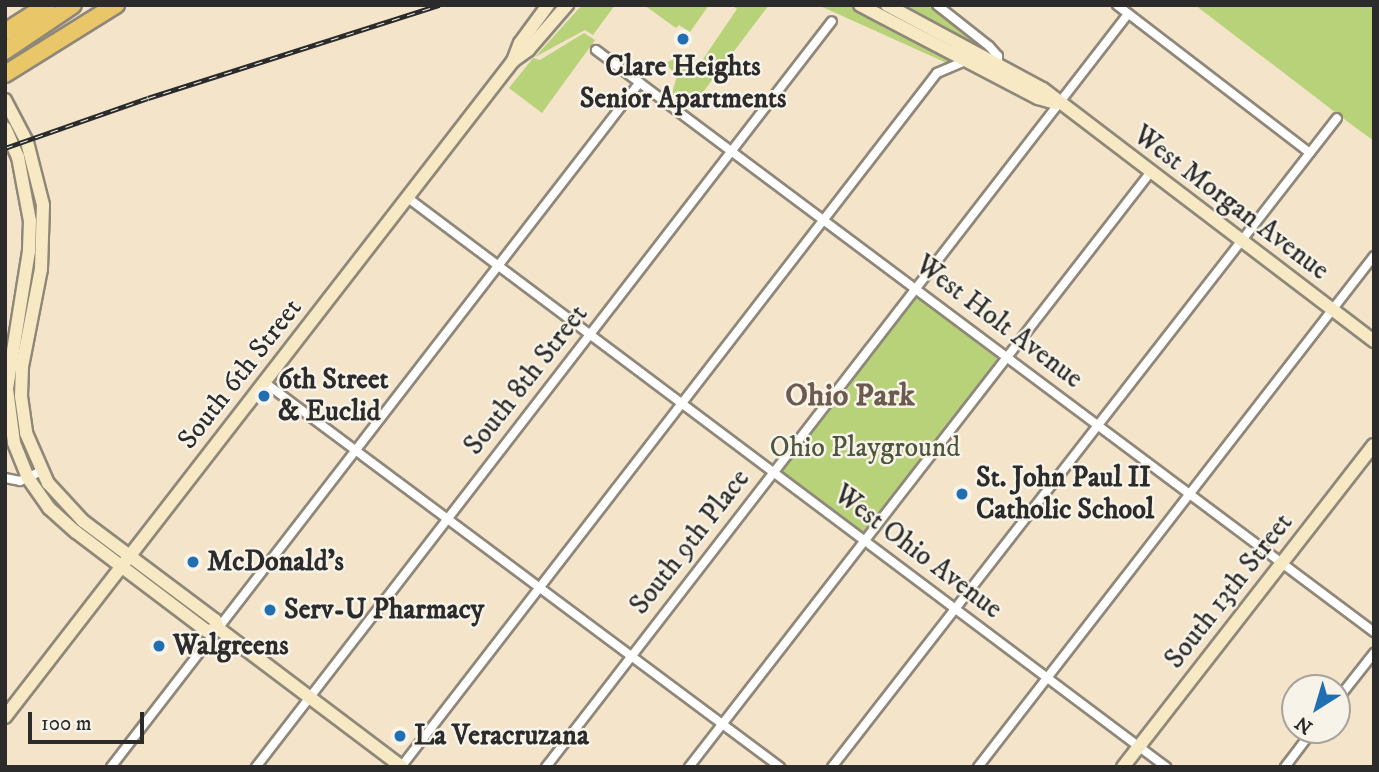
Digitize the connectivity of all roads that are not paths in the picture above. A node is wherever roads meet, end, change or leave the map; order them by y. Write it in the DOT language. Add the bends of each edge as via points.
graph roads {
  1 [pos="47,5"];
  2 [pos="116,5"];
  3 [pos="132,5"];
  4 [pos="548,5"];
  5 [pos="567,5"];
  6 [pos="860,5"];
  7 [pos="887,5"];
  8 [pos="937,5"];
  9 [pos="1117,5"];
  10 [pos="70,7"];
  11 [pos="1128,14"];
  12 [pos="93,20"];
  13 [pos="832,21"];
  14 [pos="5,32"];
  15 [pos="596,50"];
  16 [pos="5,51"];
  17 [pos="513,61"];
  18 [pos="965,61"];
  19 [pos="996,70"];
  20 [pos="5,74"];
  21 [pos="640,82"];
  22 [pos="5,100"];
  23 [pos="1059,104"];
  24 [pos="1337,118"];
  25 [pos="5,128"];
  26 [pos="732,152"];
  27 [pos="1310,153"];
  28 [pos="1150,173"];
  29 [pos="408,198"];
  30 [pos="823,220"];
  31 [pos="1241,242"];
  32 [pos="1374,256"];
  33 [pos="499,267"];
  34 [pos="916,289"];
  35 [pos="1332,310"];
  36 [pos="590,335"];
  37 [pos="1374,341"];
  38 [pos="1007,358"];
  39 [pos="264,382"];
  40 [pos="681,404"];
  41 [pos="1100,425"];
  42 [pos="1374,445"];
  43 [pos="358,450"];
  44 [pos="41,471"];
  45 [pos="774,471"];
  46 [pos="5,478"];
  47 [pos="27,478"];
  48 [pos="1189,493"];
  49 [pos="448,519"];
  50 [pos="865,540"];
  51 [pos="126,562"];
  52 [pos="1282,562"];
  53 [pos="538,586"];
  54 [pos="956,608"];
  55 [pos="219,629"];
  56 [pos="1374,632"];
  57 [pos="1374,653"];
  58 [pos="631,656"];
  59 [pos="1047,678"];
  60 [pos="1351,682"];
  61 [pos="310,698"];
  62 [pos="5,717"];
  63 [pos="723,723"];
  64 [pos="1302,744"];
  65 [pos="1139,746"];
  66 [pos="111,767"];
  67 [pos="256,767"];
  68 [pos="401,767"];
  69 [pos="546,767"];
  70 [pos="689,767"];
  71 [pos="780,767"];
  72 [pos="832,767"];
  73 [pos="978,767"];
  74 [pos="1123,767"];
  75 [pos="1166,767"];
  76 [pos="1285,767"];
  1 -- 14 [label="highway"];
  2 -- 12 [label="highway"];
  3 -- 12 [label="highway"];
  4 -- 17 [label="street, South 6th Street" via="520,43"];
  5 -- 17 [label="street, South 6th Street"];
  6 -- 18 [label="street, West Morgan Avenue"];
  7 -- 19 [label="street, West Morgan Avenue"];
  8 -- 19 [label="street" via="989,46 998,56"];
  9 -- 11 [label="street"];
  10 -- 16 [label="highway"];
  11 -- 23 [label="street, South 9th Place"];
  11 -- 27 [label="street"];
  12 -- 20 [label="highway"];
  13 -- 26 [label="street, South 8th Street"];
  15 -- 21 [label="street, West Holt Avenue"];
  17 -- 29 [label="street, South 6th Street"];
  18 -- 19 [label="street, West Morgan Avenue"];
  18 -- 30 [label="street" via="937,73"];
  19 -- 23 [label="street, West Morgan Avenue" via="1043,89"];
  21 -- 26 [label="street, West Holt Avenue"];
  21 -- 33 [label="street"];
  22 -- 44 [label="street" via="32,157 44,220 41,269 21,380 23,419"];
  23 -- 28 [label="street, West Morgan Avenue"];
  23 -- 34 [label="street, South 9th Place"];
  24 -- 27 [label="street"];
  25 -- 47 [label="street" via="23,178 30,221 7,389 14,443"];
  26 -- 30 [label="street, West Holt Avenue"];
  26 -- 36 [label="street, South 8th Street"];
  27 -- 31 [label="street"];
  28 -- 31 [label="street, West Morgan Avenue"];
  28 -- 38 [label="street"];
  29 -- 33 [label="street, West Ohio Avenue"];
  29 -- 39 [label="street, South 6th Street"];
  30 -- 34 [label="street, West Holt Avenue"];
  30 -- 40 [label="street"];
  31 -- 35 [label="street, West Morgan Avenue"];
  31 -- 41 [label="street"];
  32 -- 35 [label="street"];
  33 -- 36 [label="street, West Ohio Avenue"];
  33 -- 43 [label="street"];
  34 -- 38 [label="street, West Holt Avenue"];
  34 -- 45 [label="street, South 9th Place"];
  35 -- 37 [label="street, West Morgan Avenue"];
  35 -- 48 [label="street"];
  36 -- 40 [label="street, West Ohio Avenue"];
  36 -- 49 [label="street, South 8th Street"];
  38 -- 41 [label="street, West Holt Avenue"];
  38 -- 50 [label="street"];
  39 -- 43 [label="street"];
  39 -- 51 [label="street, South 6th Street"];
  40 -- 45 [label="street, West Ohio Avenue"];
  40 -- 53 [label="street"];
  41 -- 48 [label="street, West Holt Avenue"];
  41 -- 54 [label="street"];
  42 -- 52 [label="street, South 13th Street"];
  43 -- 49 [label="street"];
  43 -- 55 [label="street"];
  44 -- 47 [label="street"];
  44 -- 51 [label="street" via="58,497"];
  45 -- 50 [label="street, West Ohio Avenue"];
  45 -- 58 [label="street, South 9th Place"];
  46 -- 47 [label="street"];
  47 -- 51 [label="street" via="61,520"];
  48 -- 52 [label="street, West Holt Avenue"];
  48 -- 59 [label="street"];
  49 -- 53 [label="street"];
  49 -- 61 [label="street, South 8th Street"];
  50 -- 54 [label="street, West Ohio Avenue"];
  50 -- 63 [label="street"];
  51 -- 55 [label="street" via="207,631"];
  51 -- 62 [label="street, South 6th Street"];
  52 -- 56 [label="street, West Holt Avenue"];
  52 -- 65 [label="street, South 13th Street"];
  53 -- 58 [label="street"];
  53 -- 68 [label="street"];
  54 -- 59 [label="street, West Ohio Avenue"];
  54 -- 72 [label="street"];
  55 -- 61 [label="street"];
  55 -- 66 [label="street"];
  57 -- 60 [label="street"];
  58 -- 63 [label="street"];
  58 -- 69 [label="street, South 9th Place"];
  59 -- 65 [label="street, West Ohio Avenue"];
  59 -- 73 [label="street"];
  61 -- 67 [label="street, South 8th Street"];
  61 -- 68 [label="street"];
  63 -- 70 [label="street"];
  63 -- 71 [label="street"];
  64 -- 76 [label="street"];
  65 -- 74 [label="street, South 13th Street"];
  65 -- 75 [label="street, West Ohio Avenue"];
}
